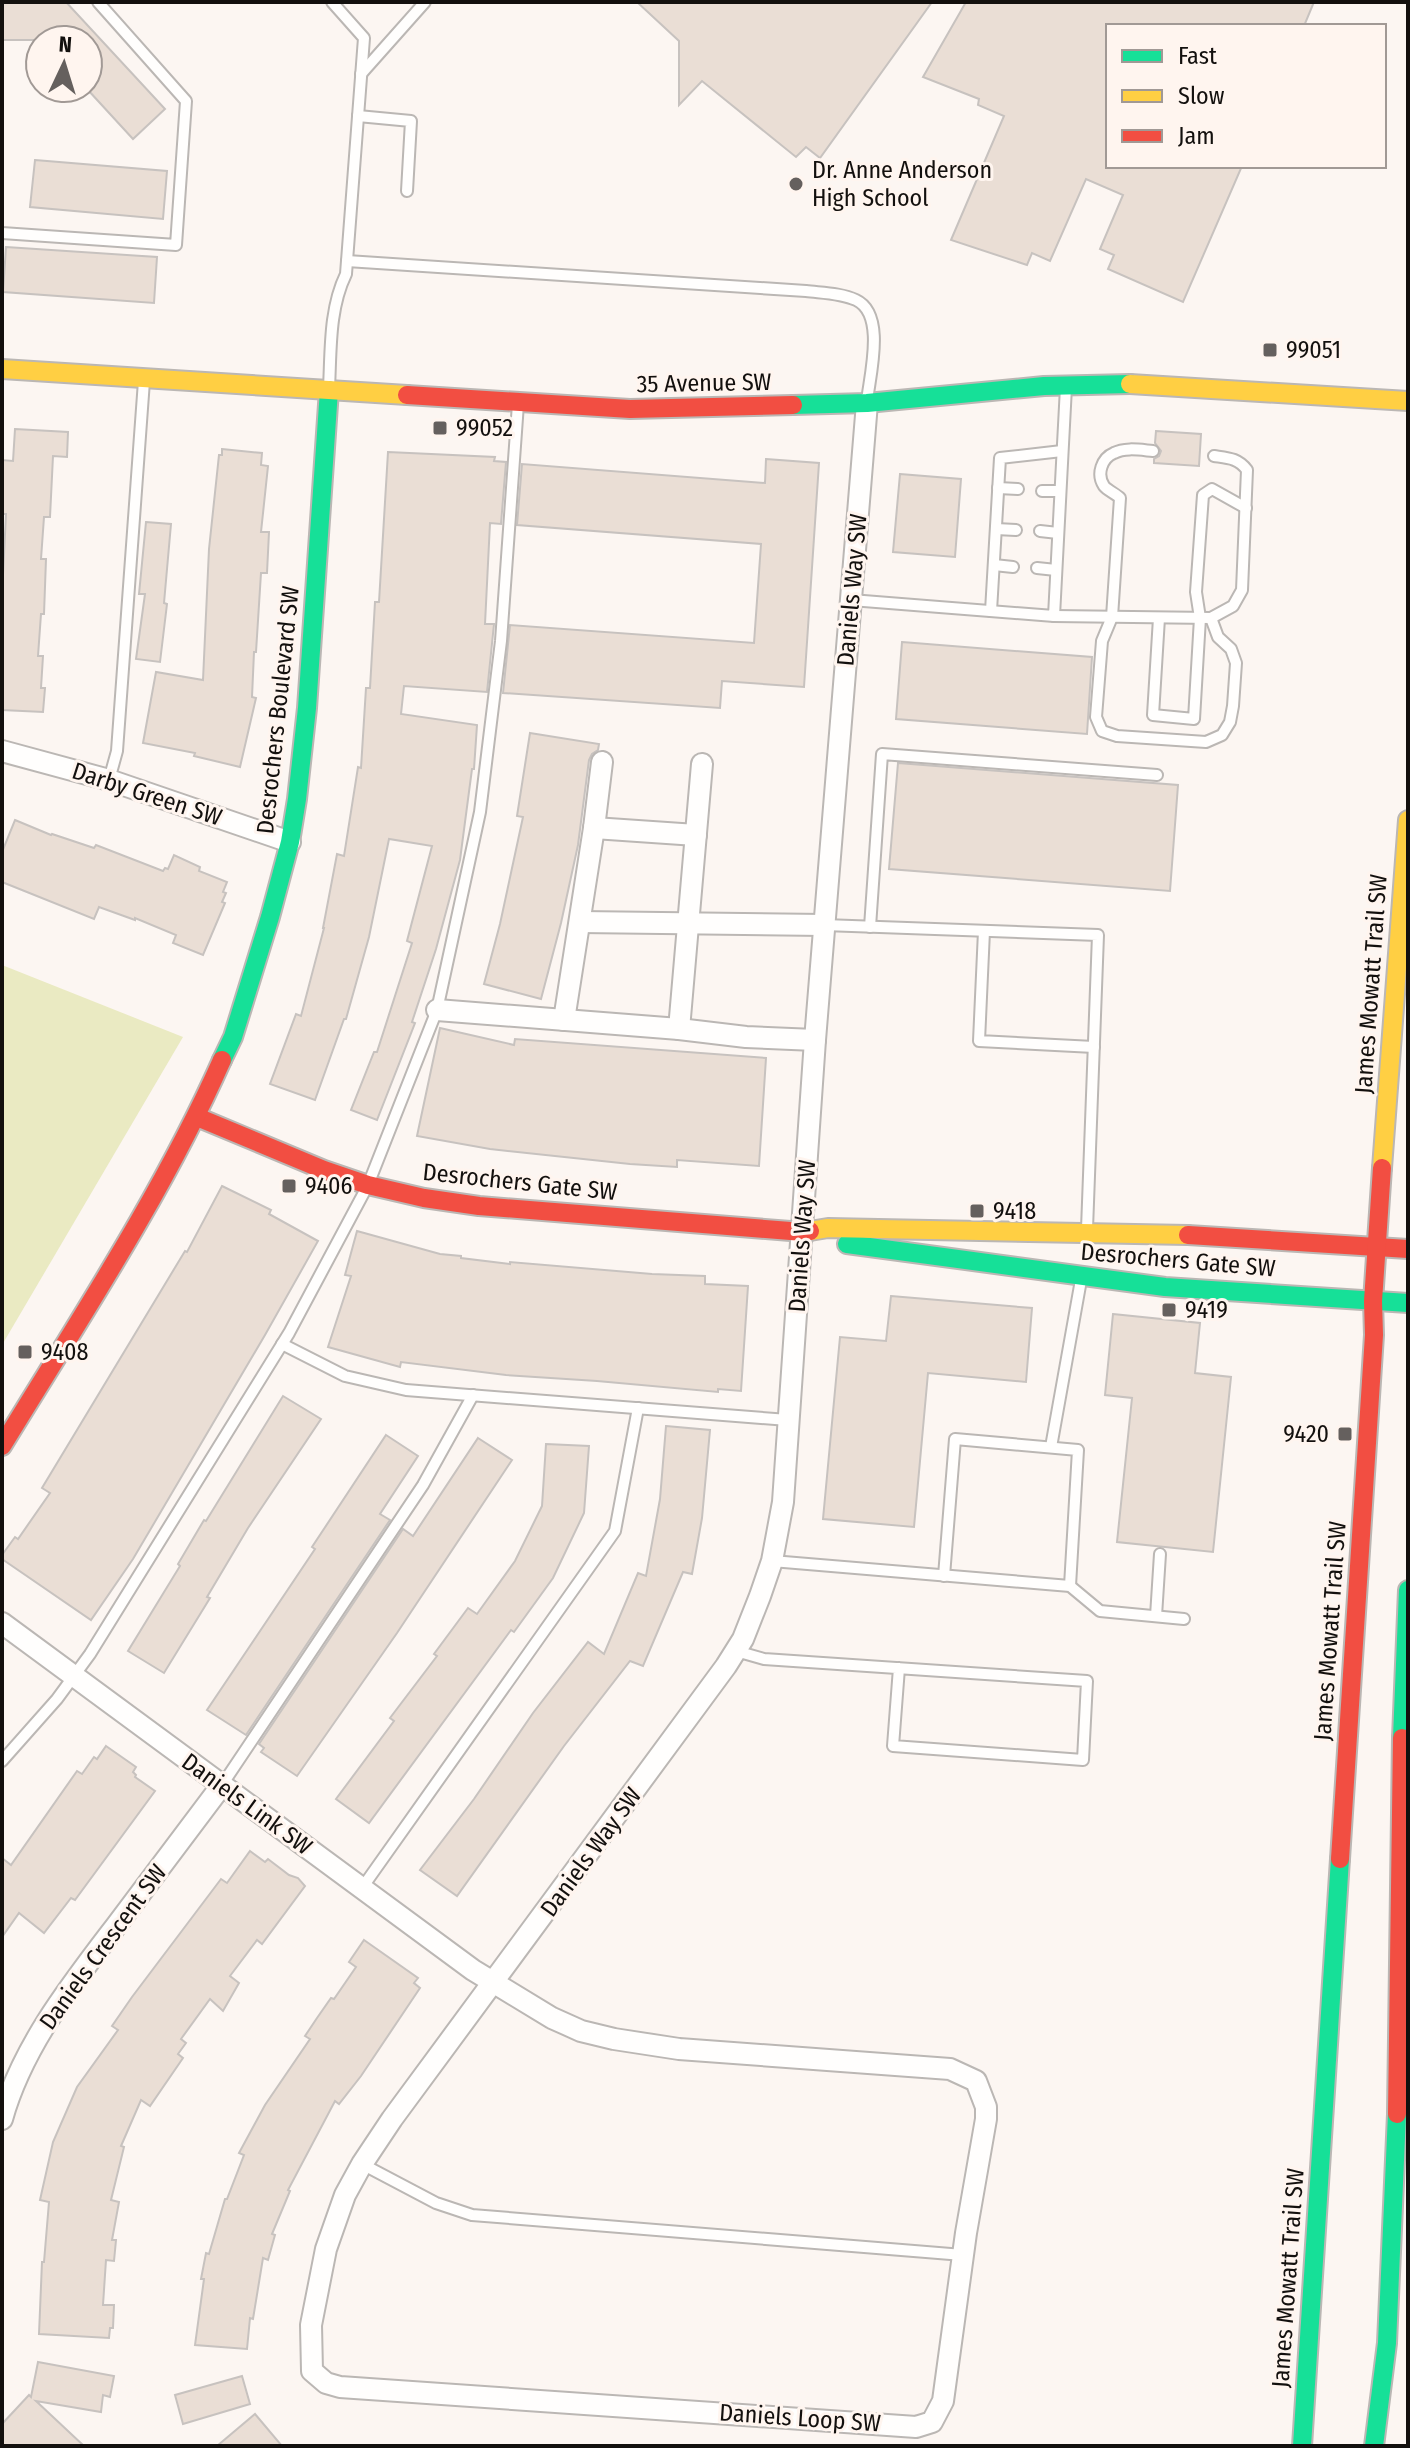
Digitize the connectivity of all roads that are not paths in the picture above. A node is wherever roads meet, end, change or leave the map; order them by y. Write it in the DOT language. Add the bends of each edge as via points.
graph roads {
  1 [pos="98,2"];
  2 [pos="332,2"];
  3 [pos="425,2"];
  4 [pos="361,74"];
  5 [pos="358,116"];
  6 [pos="407,191"];
  7 [pos="2,233"];
  8 [pos="347,261"];
  9 [pos="2,369"];
  10 [pos="144,379"];
  11 [pos="1066,385"];
  12 [pos="329,390"];
  13 [pos="1408,401"];
  14 [pos="518,402"];
  15 [pos="867,403"];
  16 [pos="1062,451"];
  17 [pos="1153,451"];
  18 [pos="1214,456"];
  19 [pos="998,488"];
  20 [pos="1018,489"];
  21 [pos="1042,491"];
  22 [pos="1060,491"];
  23 [pos="1246,508"];
  24 [pos="996,529"];
  25 [pos="1016,530"];
  26 [pos="1040,531"];
  27 [pos="1058,533"];
  28 [pos="994,565"];
  29 [pos="1013,567"];
  30 [pos="1037,568"];
  31 [pos="1056,570"];
  32 [pos="851,600"];
  33 [pos="991,611"];
  34 [pos="1054,616"];
  35 [pos="1112,617"];
  36 [pos="1159,618"];
  37 [pos="1205,618"];
  38 [pos="2,751"];
  39 [pos="602,762"];
  40 [pos="702,764"];
  41 [pos="1157,775"];
  42 [pos="109,780"];
  43 [pos="1408,820"];
  44 [pos="594,828"];
  45 [pos="696,835"];
  46 [pos="290,842"];
  47 [pos="580,922"];
  48 [pos="688,924"];
  49 [pos="824,925"];
  50 [pos="870,927"];
  51 [pos="984,931"];
  52 [pos="437,1010"];
  53 [pos="564,1020"];
  54 [pos="679,1029"];
  55 [pos="815,1040"];
  56 [pos="1094,1047"];
  57 [pos="197,1117"];
  58 [pos="368,1185"];
  59 [pos="1087,1231"];
  60 [pos="803,1232"];
  61 [pos="1376,1247"];
  62 [pos="1408,1249"];
  63 [pos="1081,1276"];
  64 [pos="1373,1301"];
  65 [pos="1408,1303"];
  66 [pos="282,1344"];
  67 [pos="473,1395"];
  68 [pos="638,1408"];
  69 [pos="788,1420"];
  70 [pos="2,1446"];
  71 [pos="1051,1447"];
  72 [pos="1160,1554"];
  73 [pos="772,1561"];
  74 [pos="944,1576"];
  75 [pos="1070,1586"];
  76 [pos="1408,1590"];
  77 [pos="1156,1616"];
  78 [pos="1184,1619"];
  79 [pos="2,1623"];
  80 [pos="736,1651"];
  81 [pos="899,1668"];
  82 [pos="73,1676"];
  83 [pos="2,1761"];
  84 [pos="222,1785"];
  85 [pos="362,1888"];
  86 [pos="494,1983"];
  87 [pos="2,2119"];
  88 [pos="362,2164"];
  89 [pos="963,2255"];
  90 [pos="1309,2327"];
  91 [pos="1387,2343"];
  92 [pos="1393,2435"];
  93 [pos="1302,2446"];
  94 [pos="1315,2446"];
  95 [pos="1374,2446"];
  1 -- 7 [label="lane" via="186,101 176,245"];
  2 -- 4 [label="lane" via="364,38"];
  3 -- 4 [label="lane"];
  4 -- 5 [label="lane"];
  5 -- 6 [label="lane" via="411,121"];
  5 -- 8 [label="lane"];
  8 -- 12 [label="lane" via="333,316"];
  8 -- 15 [label="lane" via="844,296 858,300 874,325"];
  9 -- 10 [label="street, 35 Avenue SW"];
  10 -- 12 [label="street, 35 Avenue SW"];
  10 -- 42 [label="lane" via="117,751"];
  11 -- 13 [label="street, 35 Avenue SW" via="1165,385"];
  11 -- 15 [label="street, 35 Avenue SW"];
  11 -- 16 [label="lane"];
  12 -- 14 [label="street, 35 Avenue SW"];
  12 -- 46 [label="street, Desrochers Boulevard SW" via="307,708"];
  14 -- 15 [label="street, 35 Avenue SW" via="630,409"];
  14 -- 52 [label="lane" via="501,641 480,812"];
  15 -- 32 [label="street, Daniels Way SW"];
  16 -- 19 [label="lane" via="1000,458"];
  16 -- 22 [label="lane"];
  17 -- 35 [label="lane" via="1115,452 1100,472 1104,486 1120,498"];
  18 -- 23 [label="lane" via="1234,459 1247,470"];
  19 -- 20 [label="lane"];
  19 -- 24 [label="lane"];
  21 -- 22 [label="lane"];
  22 -- 27 [label="lane"];
  23 -- 37 [label="lane" via="1242,590 1233,606"];
  23 -- 37 [label="lane" via="1212,489 1203,495 1196,592"];
  24 -- 25 [label="lane"];
  24 -- 28 [label="lane"];
  26 -- 27 [label="lane"];
  27 -- 31 [label="lane"];
  28 -- 29 [label="lane"];
  28 -- 33 [label="lane"];
  30 -- 31 [label="lane"];
  31 -- 34 [label="lane"];
  32 -- 33 [label="lane"];
  32 -- 49 [label="street, Daniels Way SW"];
  33 -- 34 [label="lane"];
  34 -- 35 [label="lane"];
  35 -- 36 [label="lane"];
  35 -- 37 [label="lane" via="1102,641 1096,717 1102,731 1206,742 1222,735 1230,722 1236,663"];
  36 -- 37 [label="lane"];
  36 -- 37 [label="lane" via="1153,715 1194,719"];
  38 -- 42 [label="street, Darby Green SW"];
  39 -- 44 [label="street"];
  40 -- 45 [label="street"];
  41 -- 50 [label="lane" via="882,754"];
  42 -- 46 [label="street, Darby Green SW"];
  43 -- 61 [label="street, James Mowatt Trail SW"];
  44 -- 45 [label="street"];
  44 -- 47 [label="street"];
  45 -- 48 [label="street"];
  46 -- 57 [label="street, Desrochers Boulevard SW" via="233,1037"];
  47 -- 48 [label="street"];
  47 -- 53 [label="street"];
  48 -- 49 [label="street"];
  48 -- 54 [label="street"];
  49 -- 50 [label="lane"];
  49 -- 55 [label="street, Daniels Way SW"];
  50 -- 51 [label="lane"];
  51 -- 56 [label="lane" via="979,1041"];
  51 -- 56 [label="lane" via="1098,935"];
  52 -- 53 [label="street"];
  52 -- 58 [label="lane"];
  53 -- 54 [label="street"];
  54 -- 55 [label="street"];
  55 -- 60 [label="street, Daniels Way SW"];
  56 -- 59 [label="lane"];
  57 -- 58 [label="street, Desrochers Gate SW"];
  57 -- 70 [label="street, Desrochers Boulevard SW"];
  58 -- 60 [label="street, Desrochers Gate SW" via="479,1206"];
  58 -- 66 [label="lane"];
  59 -- 60 [label="street, Desrochers Gate SW"];
  59 -- 61 [label="street, Desrochers Gate SW"];
  60 -- 63 [label="street, Desrochers Gate SW" via="828,1242"];
  60 -- 69 [label="street, Daniels Way SW"];
  61 -- 62 [label="street, Desrochers Gate SW"];
  61 -- 64 [label="street, James Mowatt Trail SW"];
  63 -- 64 [label="street, Desrochers Gate SW"];
  63 -- 71 [label="lane"];
  64 -- 65 [label="street, Desrochers Gate SW"];
  64 -- 90 [label="street, James Mowatt Trail SW"];
  66 -- 67 [label="lane" via="345,1376 406,1390"];
  66 -- 82 [label="lane"];
  67 -- 68 [label="lane"];
  67 -- 84 [label="lane" via="423,1485"];
  68 -- 69 [label="lane"];
  68 -- 85 [label="lane" via="615,1531"];
  69 -- 73 [label="street, Daniels Way SW" via="783,1502"];
  71 -- 74 [label="lane" via="955,1439"];
  71 -- 75 [label="lane" via="1078,1450"];
  72 -- 77 [label="lane"];
  73 -- 74 [label="lane"];
  73 -- 80 [label="street, Daniels Way SW"];
  74 -- 75 [label="lane"];
  75 -- 77 [label="lane" via="1100,1611"];
  76 -- 91 [label="street" via="1399,2071"];
  77 -- 78 [label="lane"];
  79 -- 82 [label="street, Daniels Link SW"];
  80 -- 81 [label="lane" via="764,1659"];
  80 -- 86 [label="street, Daniels Way SW"];
  81 -- 81 [label="lane" via="1087,1681 1083,1760 893,1746"];
  82 -- 83 [label="lane"];
  82 -- 84 [label="street, Daniels Link SW"];
  84 -- 85 [label="street, Daniels Link SW"];
  84 -- 87 [label="street, Daniels Crescent SW" via="69,1990 22,2068"];
  85 -- 86 [label="street, Daniels Link SW"];
  86 -- 88 [label="street, Daniels Loop SW"];
  86 -- 89 [label="street, Daniels Loop SW" via="581,2031 644,2045 950,2069 976,2081 986,2119"];
  88 -- 89 [label="lane" via="436,2203 472,2215"];
  88 -- 89 [label="street, Daniels Loop SW" via="326,2249 311,2325 312,2371 340,2387 916,2427 932,2422 943,2401"];
  90 -- 93 [label="street, James Mowatt Trail SW"];
  90 -- 94 [label="street"];
  91 -- 92 [label="street"];
  91 -- 95 [label="street"];
}
